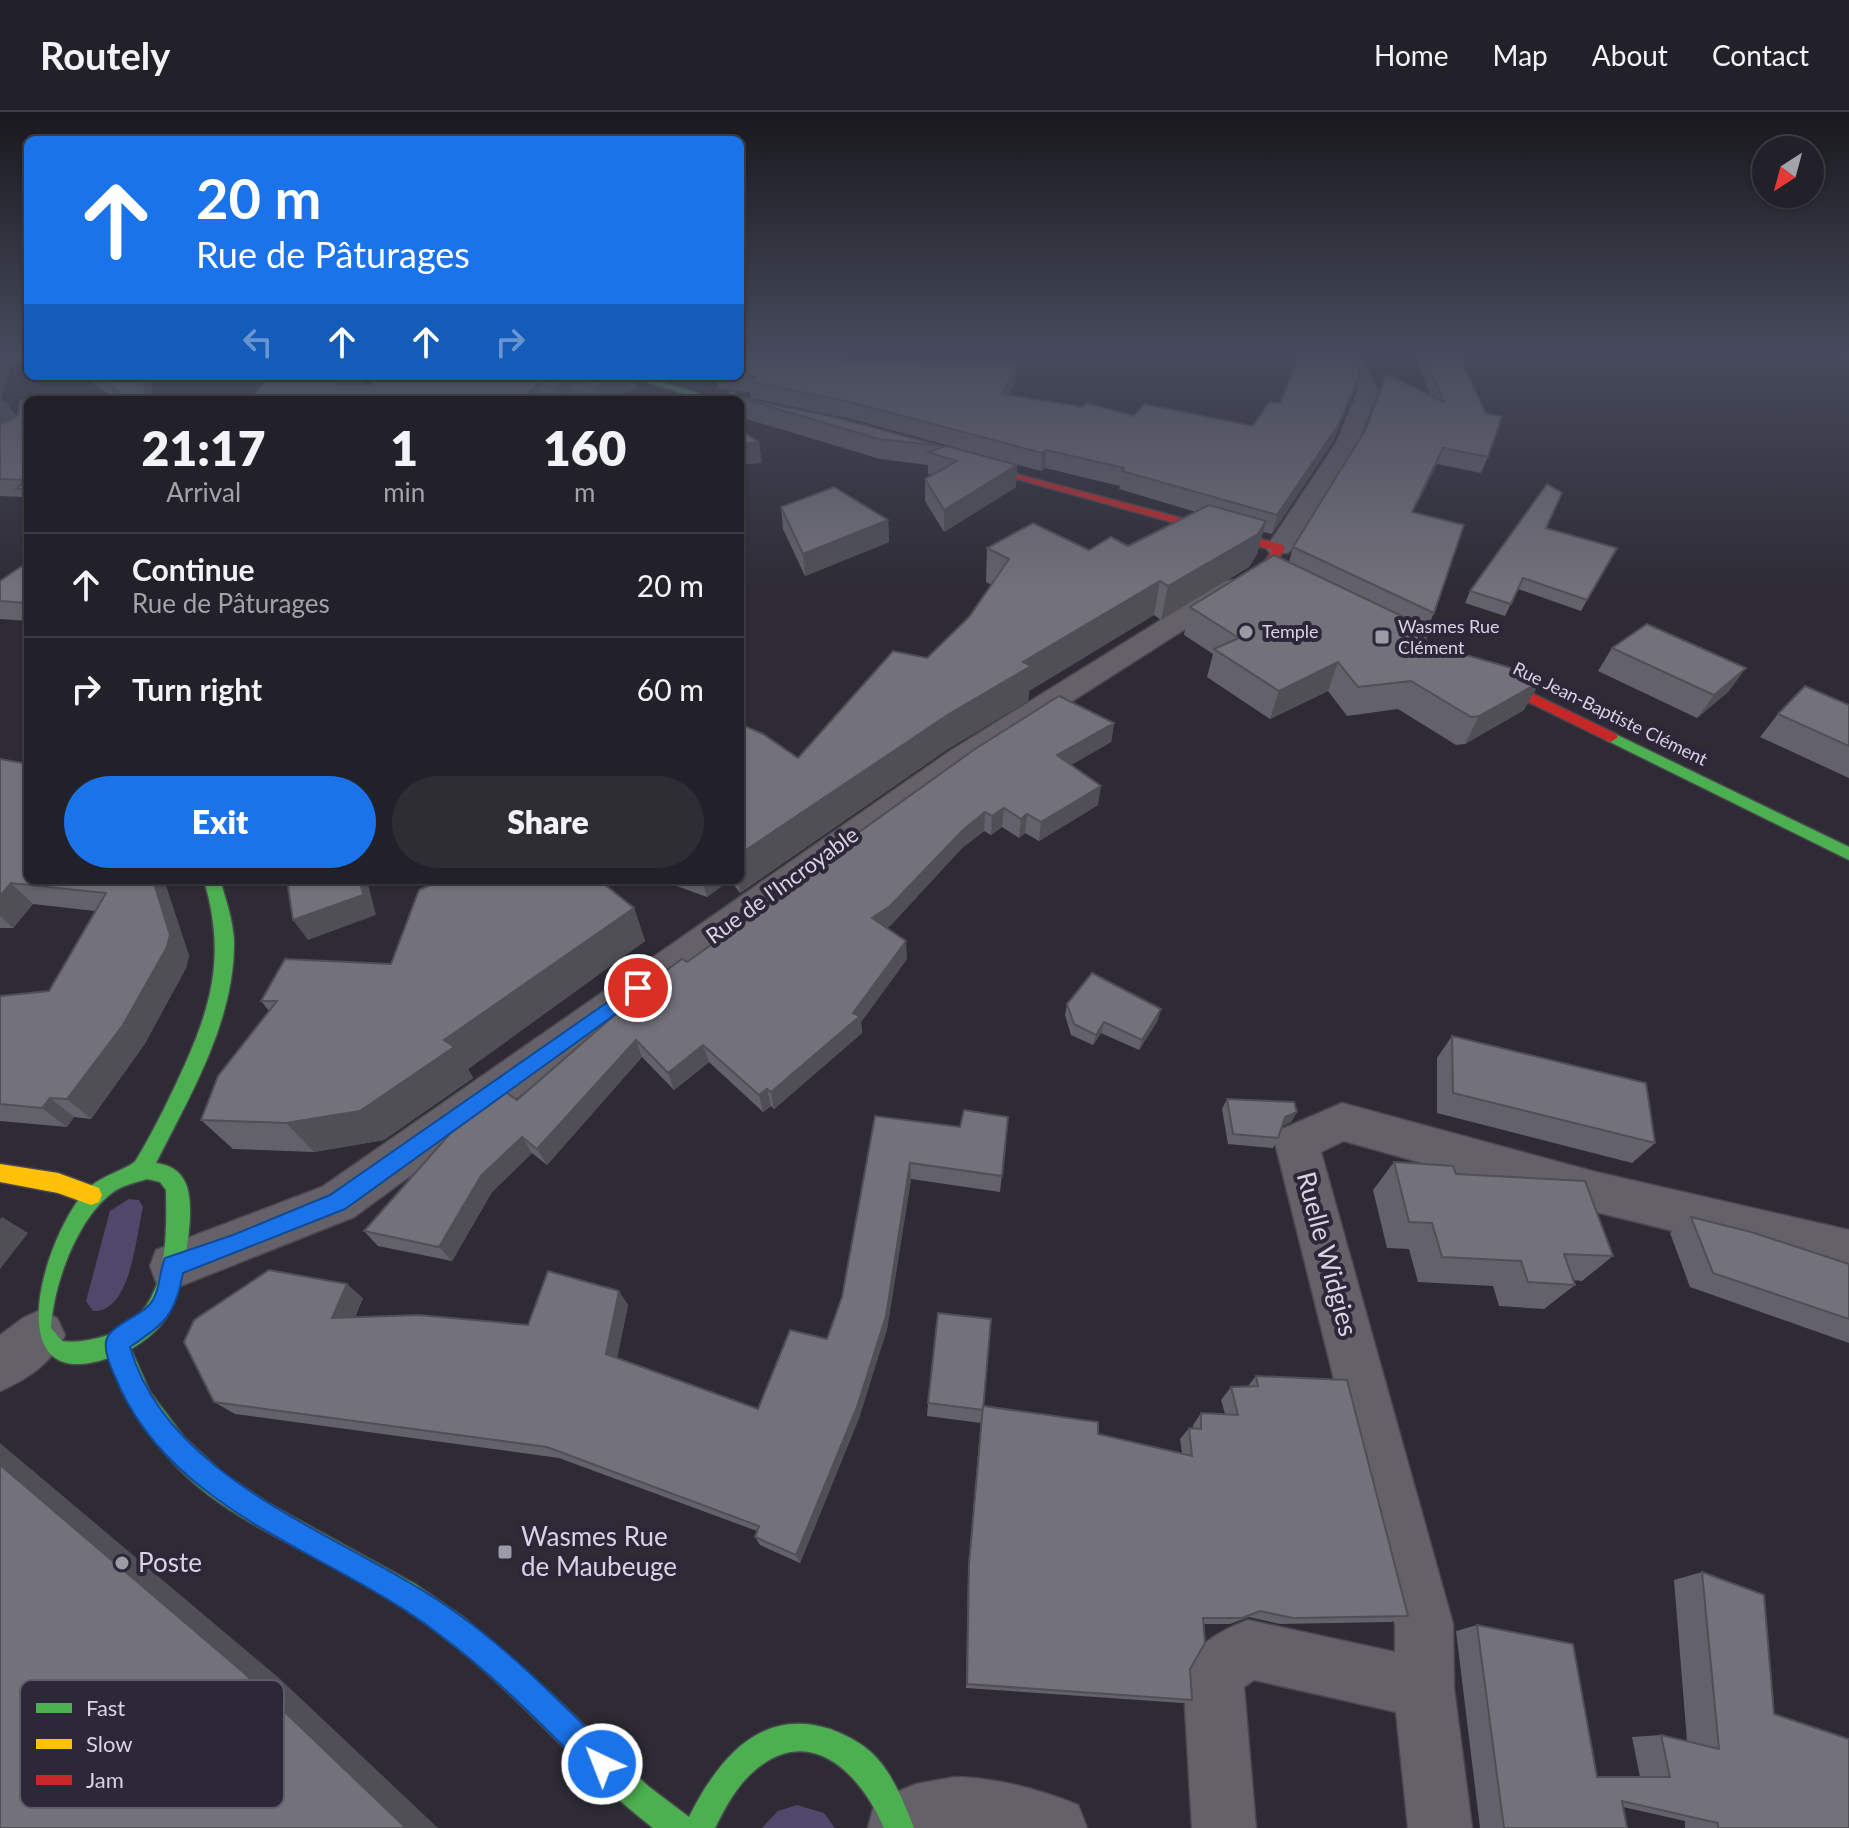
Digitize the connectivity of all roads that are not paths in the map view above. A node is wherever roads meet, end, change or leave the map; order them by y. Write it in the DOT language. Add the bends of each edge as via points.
graph roads {
  1 [pos="1352,431"];
  2 [pos="941,455"];
  3 [pos="1273,558"];
  4 [pos="1322,595"];
  5 [pos="1350,609"];
  6 [pos="1849,854"];
  7 [pos="213,884"];
  8 [pos="141,1171"];
  9 [pos="0,1173"];
  10 [pos="91,1195"];
  11 [pos="1849,1252"];
  12 [pos="173,1266"];
  13 [pos="40,1335"];
  14 [pos="117,1343"];
  15 [pos="0,1366"];
  16 [pos="1424,1688"];
  17 [pos="898,1826"];
  18 [pos="679,1828"];
  19 [pos="699,1828"];
  20 [pos="1055,1828"];
  21 [pos="1224,1828"];
  22 [pos="1440,1828"];
  1 -- 3 [label="street, Rue de l'Incroyable"];
  2 -- 3 [label="street"];
  3 -- 4 [label="street"];
  3 -- 12 [label="street, Rue de l'Incroyable" via="961,758 338,1202"];
  5 -- 6 [label="street, Rue Jean-Baptiste Clément"];
  7 -- 8 [label="street" via="224,931 221,975 191,1069"];
  8 -- 10 [label="street" via="123,1175"];
  8 -- 12 [label="street" via="166,1174 177,1187"];
  9 -- 10 [label="street"];
  10 -- 13 [label="street" via="74,1220 38,1315"];
  11 -- 16 [label="street, Ruelle Widgies" via="1596,1192 1342,1122 1297,1143 1424,1624"];
  12 -- 14 [label="street" via="166,1301 157,1314"];
  13 -- 14 [label="street" via="51,1349 76,1355"];
  13 -- 15 [label="street"];
  14 -- 18 [label="street" via="141,1405 187,1461 239,1499 378,1576 450,1624 530,1692 632,1794"];
  16 -- 21 [label="street" via="1248,1649 1213,1673"];
  16 -- 22 [label="street, Ruelle Widgies"];
  17 -- 19 [label="street" via="883,1786 861,1759 836,1743 798,1735 768,1744 741,1762 717,1790"];
  17 -- 20 [label="street" via="916,1813 941,1809 993,1812"];
}
